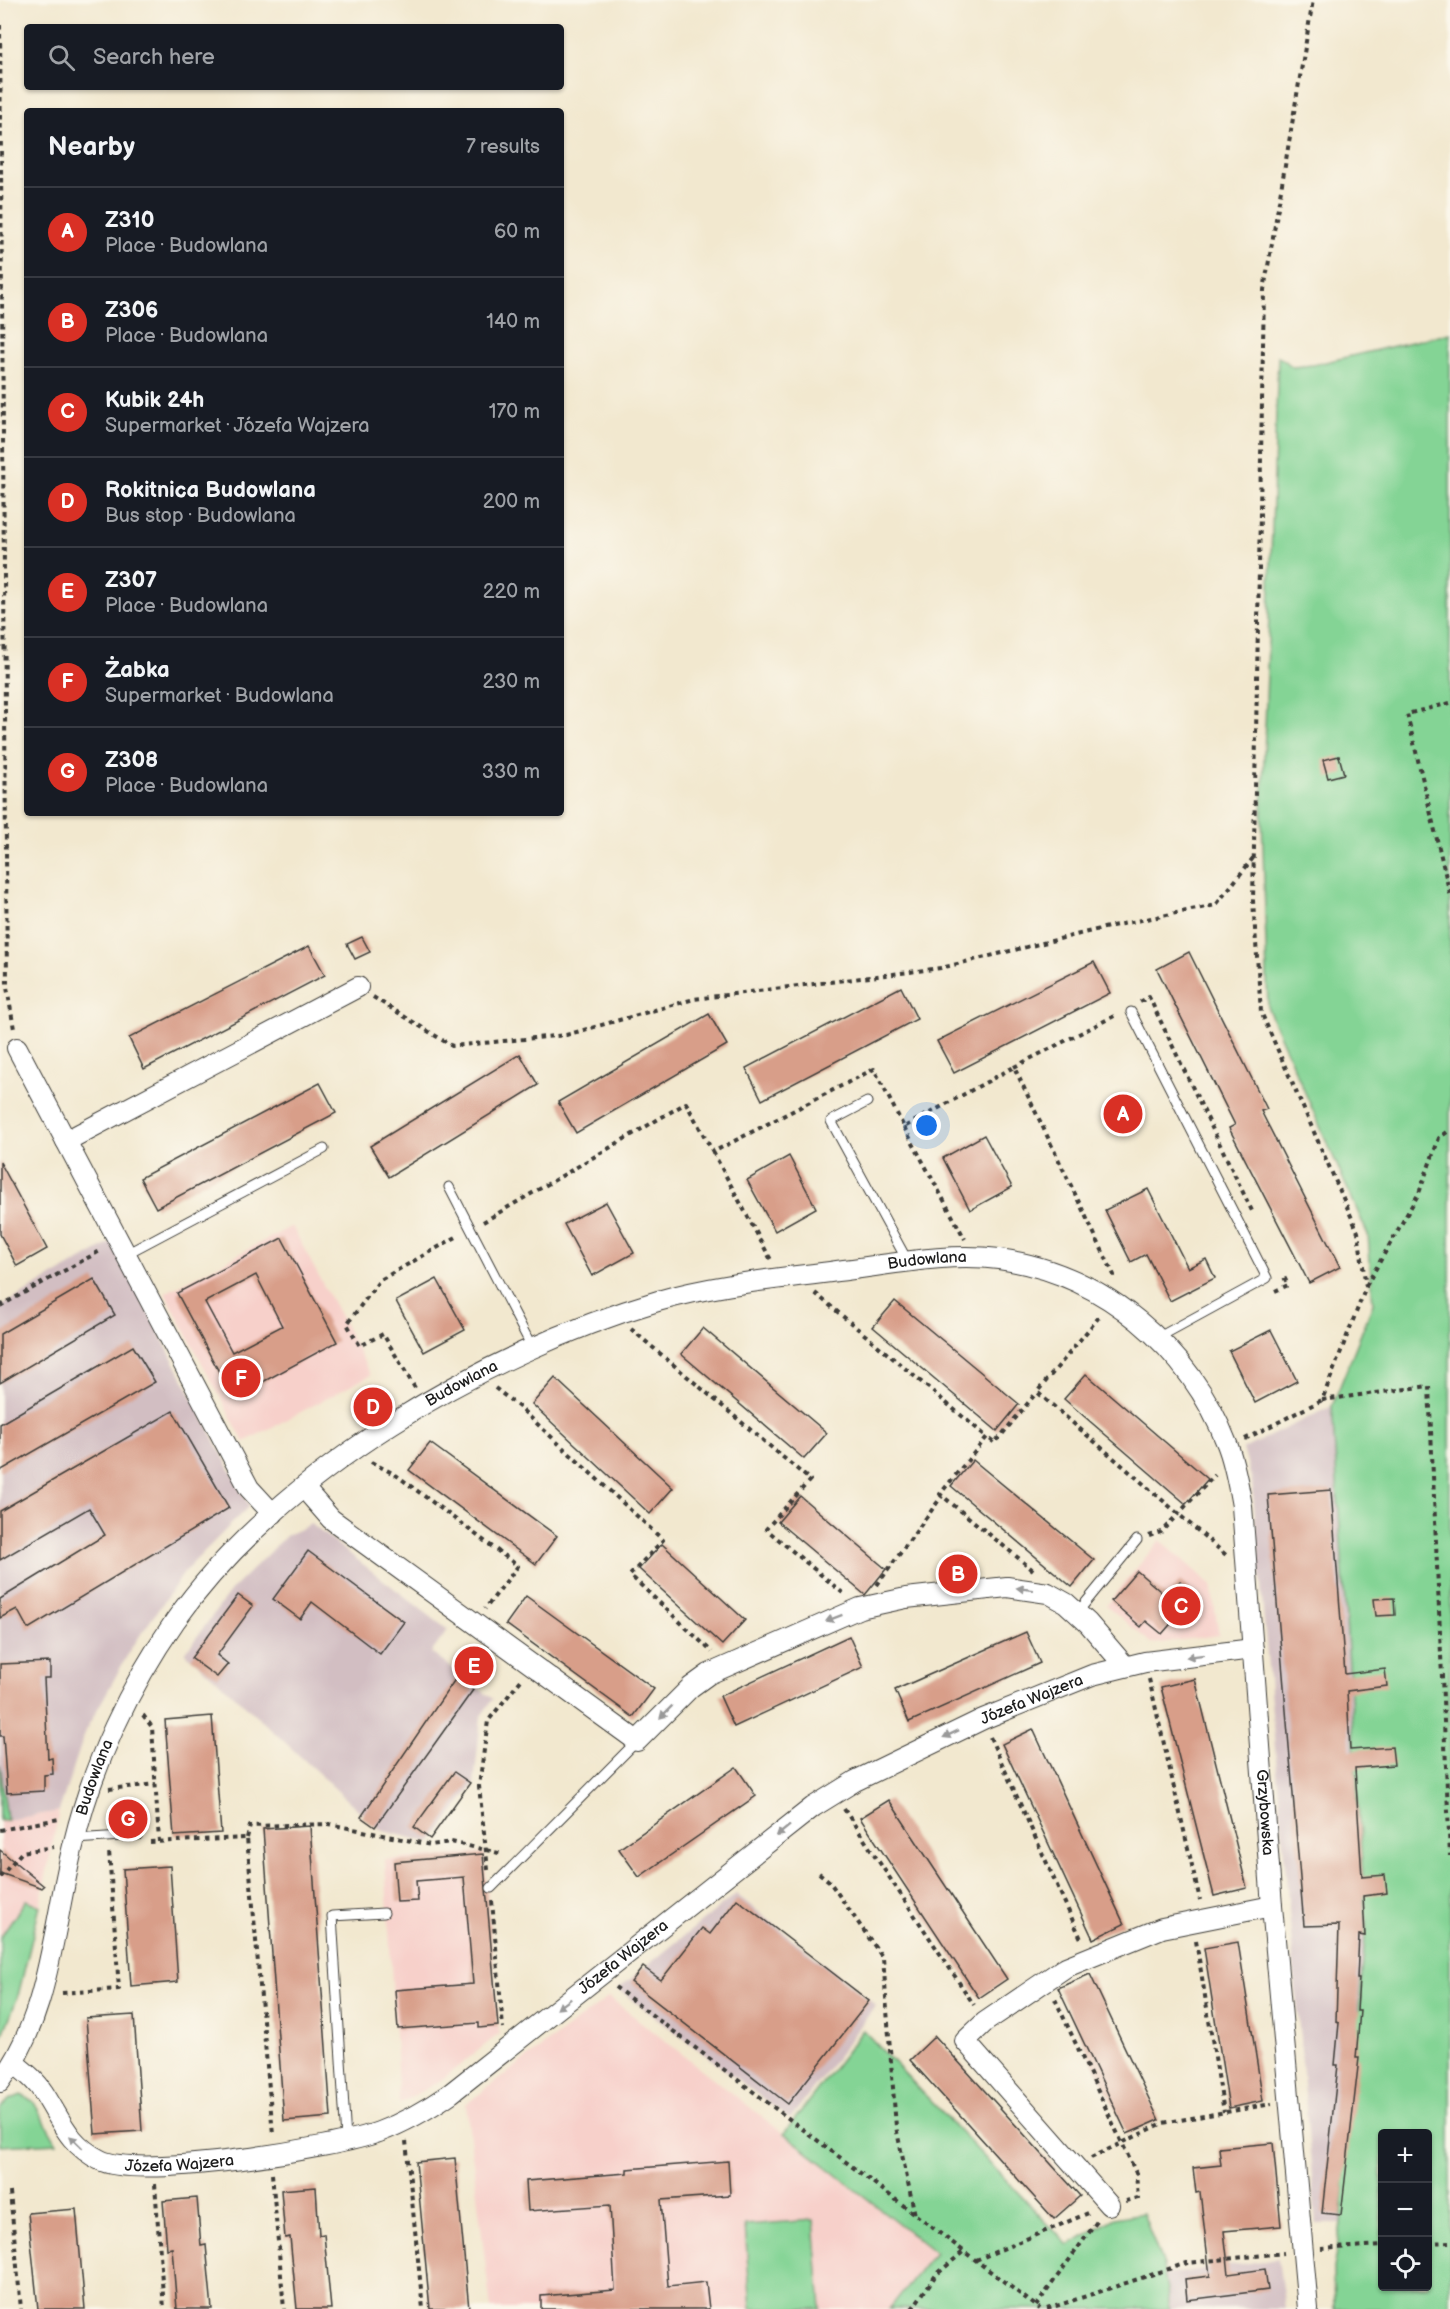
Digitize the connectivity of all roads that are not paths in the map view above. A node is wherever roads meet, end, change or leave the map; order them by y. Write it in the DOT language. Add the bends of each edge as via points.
graph roads {
  1 [pos="358,987"];
  2 [pos="1131,1012"];
  3 [pos="17,1048"];
  4 [pos="867,1102"];
  5 [pos="66,1142"];
  6 [pos="324,1149"];
  7 [pos="449,1186"];
  8 [pos="122,1247"];
  9 [pos="908,1262"];
  10 [pos="1159,1337"];
  11 [pos="533,1349"];
  12 [pos="303,1488"];
  13 [pos="273,1514"];
  14 [pos="1137,1540"];
  15 [pos="1077,1613"];
  16 [pos="1253,1648"];
  17 [pos="1124,1665"];
  18 [pos="638,1741"];
  19 [pos="74,1839"];
  20 [pos="139,1839"];
  21 [pos="491,1888"];
  22 [pos="1272,1906"];
  23 [pos="384,1913"];
  24 [pos="14,2063"];
  25 [pos="0,2082"];
  26 [pos="346,2140"];
  27 [pos="1109,2205"];
  28 [pos="1308,2309"];
  1 -- 5 [label="street"];
  2 -- 10 [label="lane" via="1267,1278"];
  3 -- 5 [label="street"];
  4 -- 9 [label="lane" via="831,1121"];
  5 -- 8 [label="street"];
  6 -- 8 [label="lane"];
  7 -- 11 [label="lane"];
  8 -- 13 [label="street" via="249,1488"];
  9 -- 10 [label="street, Budowlana" via="966,1257 1000,1259 1041,1269 1112,1301"];
  9 -- 11 [label="street, Budowlana" via="703,1290 615,1316"];
  10 -- 16 [label="street, Grzybowska" via="1203,1397 1230,1453 1242,1506"];
  11 -- 12 [label="street, Budowlana" via="477,1375 402,1419"];
  12 -- 13 [label="street, Budowlana"];
  12 -- 18 [label="street" via="331,1519"];
  13 -- 19 [label="street, Budowlana" via="227,1557 176,1620 129,1699 99,1764"];
  14 -- 15 [label="lane"];
  15 -- 17 [label="street"];
  15 -- 18 [label="street, one-way" via="1048,1593 1007,1587 906,1598 860,1608 726,1665 691,1687"];
  16 -- 17 [label="street, Józefa Wajzera, one-way"];
  16 -- 22 [label="street, Grzybowska"];
  17 -- 26 [label="street, Józefa Wajzera, one-way" via="982,1719 833,1794 451,2092 405,2122"];
  18 -- 21 [label="lane"];
  19 -- 20 [label="lane"];
  19 -- 24 [label="street, Budowlana" via="40,1998 27,2040"];
  22 -- 27 [label="street" via="1162,1929 1089,1958 1045,1979 965,2041"];
  22 -- 28 [label="street, Grzybowska"];
  23 -- 26 [label="lane" via="332,1916"];
  24 -- 25 [label="street, Budowlana"];
  26 -- 24 [label="street, Józefa Wajzera, one-way" via="231,2160 128,2167 102,2161 79,2147 62,2128 43,2091"];
}
